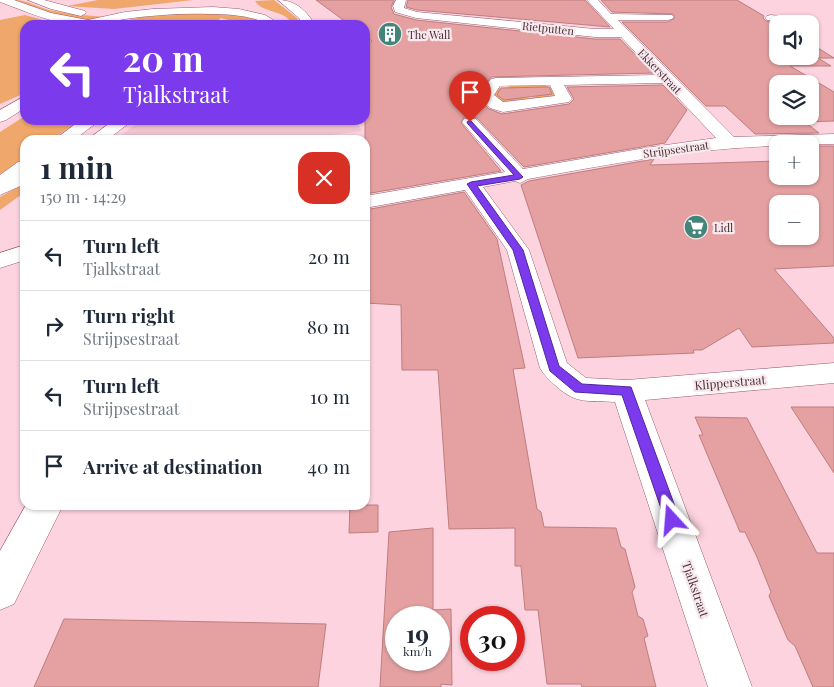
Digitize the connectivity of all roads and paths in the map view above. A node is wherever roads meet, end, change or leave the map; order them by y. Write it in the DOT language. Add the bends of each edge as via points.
graph roads {
  1 [pos="4,0"];
  2 [pos="33,0"];
  3 [pos="216,0"];
  4 [pos="284,0"];
  5 [pos="401,0"];
  6 [pos="592,0"];
  7 [pos="201,3"];
  8 [pos="240,4"];
  9 [pos="20,7"];
  10 [pos="468,8"];
  11 [pos="114,13"];
  12 [pos="668,17"];
  13 [pos="608,18"];
  14 [pos="52,20"];
  15 [pos="66,20"];
  16 [pos="101,20"];
  17 [pos="112,20"];
  18 [pos="269,20"];
  19 [pos="282,20"];
  20 [pos="306,20"];
  21 [pos="472,20"];
  22 [pos="624,33"];
  23 [pos="669,79"];
  24 [pos="555,81"];
  25 [pos="20,104"];
  26 [pos="0,117"];
  27 [pos="470,122"];
  28 [pos="85,125"];
  29 [pos="117,125"];
  30 [pos="70,135"];
  31 [pos="103,135"];
  32 [pos="834,139"];
  33 [pos="729,142"];
  34 [pos="20,170"];
  35 [pos="520,177"];
  36 [pos="20,179"];
  37 [pos="0,184"];
  38 [pos="471,184"];
  39 [pos="0,189"];
  40 [pos="370,201"];
  41 [pos="0,248"];
  42 [pos="20,251"];
  43 [pos="20,254"];
  44 [pos="0,261"];
  45 [pos="834,373"];
  46 [pos="627,391"];
  47 [pos="42,510"];
  48 [pos="0,590"];
  49 [pos="730,687"];
  1 -- 9 [label="main road"];
  2 -- 11 [label="main road" via="85,12"];
  3 -- 7 [label="main road"];
  4 -- 20 [label="main road"];
  5 -- 21 [label="main road, Rietputten" via="398,7 405,12"];
  6 -- 13 [label="main road, Ekkerstraat"];
  7 -- 8 [label="main road"];
  7 -- 11 [label="main road"];
  7 -- 17 [label="main road" via="195,9 138,14"];
  8 -- 18 [label="main road"];
  8 -- 19 [label="main road" via="279,16"];
  9 -- 14 [label="main road" via="32,15"];
  9 -- 15 [label="main road"];
  10 -- 21 [label="main road"];
  11 -- 16 [label="main road"];
  12 -- 13 [label="main road"];
  13 -- 22 [label="main road, Ekkerstraat"];
  21 -- 22 [label="main road, Rietputten"];
  22 -- 23 [label="main road, Ekkerstraat"];
  23 -- 24 [label="main road"];
  23 -- 33 [label="main road, Ekkerstraat"];
  25 -- 26 [label="main road"];
  27 -- 35 [label="main road"];
  28 -- 30 [label="main road"];
  29 -- 31 [label="main road"];
  32 -- 33 [label="main road, Strijpsestraat"];
  33 -- 35 [label="main road, Strijpsestraat"];
  34 -- 37 [label="main road"];
  35 -- 38 [label="main road, Strijpsestraat"];
  36 -- 39 [label="main road"];
  38 -- 40 [label="main road, Strijpsestraat"];
  38 -- 46 [label="main road" via="518,250 554,368 579,389"];
  41 -- 42 [label="main road"];
  43 -- 44 [label="main road"];
  45 -- 46 [label="main road, Klipperstraat"];
  46 -- 49 [label="main road, Tjalkstraat"];
  47 -- 48 [label="main road"];
}
